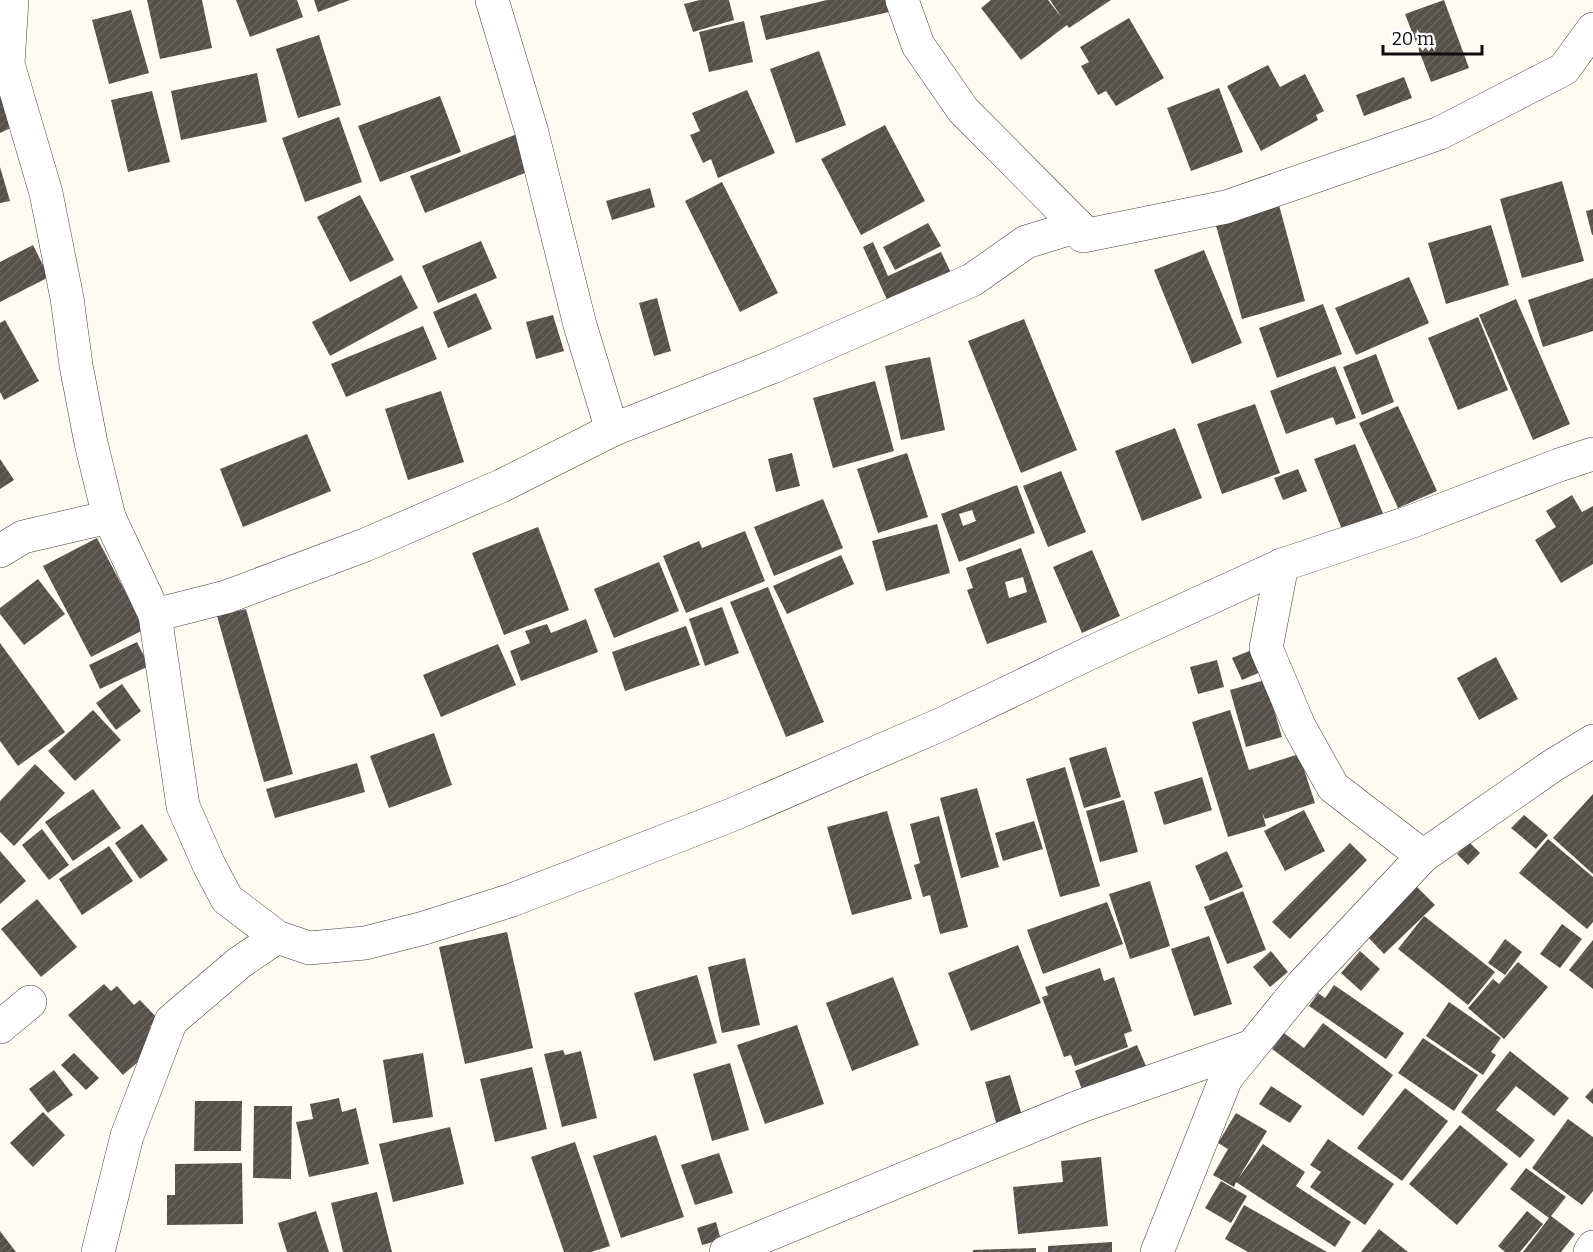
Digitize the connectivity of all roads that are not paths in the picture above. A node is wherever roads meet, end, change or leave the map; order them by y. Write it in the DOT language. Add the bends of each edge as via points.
graph roads {
  1 [pos="12,0"];
  2 [pos="492,0"];
  3 [pos="902,0"];
  4 [pos="1593,29"];
  5 [pos="4,66"];
  6 [pos="1078,226"];
  7 [pos="612,430"];
  8 [pos="1593,454"];
  9 [pos="109,517"];
  10 [pos="0,551"];
  11 [pos="1282,565"];
  12 [pos="155,615"];
  13 [pos="1593,741"];
  14 [pos="1423,856"];
  15 [pos="277,937"];
  16 [pos="30,1002"];
  17 [pos="0,1027"];
  18 [pos="1252,1046"];
  19 [pos="1593,1247"];
  20 [pos="98,1252"];
  21 [pos="726,1252"];
  22 [pos="1156,1252"];
  23 [pos="1590,1252"];
  1 -- 5 [label="street"];
  2 -- 7 [label="street"];
  3 -- 6 [label="street" via="918,45 963,110"];
  4 -- 6 [label="street" via="1564,69 1440,133 1226,207 1083,236"];
  5 -- 9 [label="street" via="46,193 91,443"];
  6 -- 7 [label="street" via="1026,242 972,280 870,325"];
  7 -- 12 [label="street" via="501,486 365,545 226,597"];
  8 -- 11 [label="street"];
  9 -- 10 [label="street" via="23,537"];
  9 -- 12 [label="street"];
  11 -- 14 [label="street" via="1266,648 1299,726 1333,787"];
  11 -- 15 [label="street" via="942,724 734,814 512,900 365,943 309,948"];
  12 -- 15 [label="street" via="183,806 227,898"];
  13 -- 14 [label="street"];
  14 -- 18 [label="street" via="1302,985"];
  15 -- 20 [label="street" via="239,963 171,1021 127,1136"];
  16 -- 17 [label="street"];
  18 -- 21 [label="street" via="1081,1106"];
  18 -- 22 [label="street" via="1226,1078"];
  19 -- 23 [label="street"];
}
